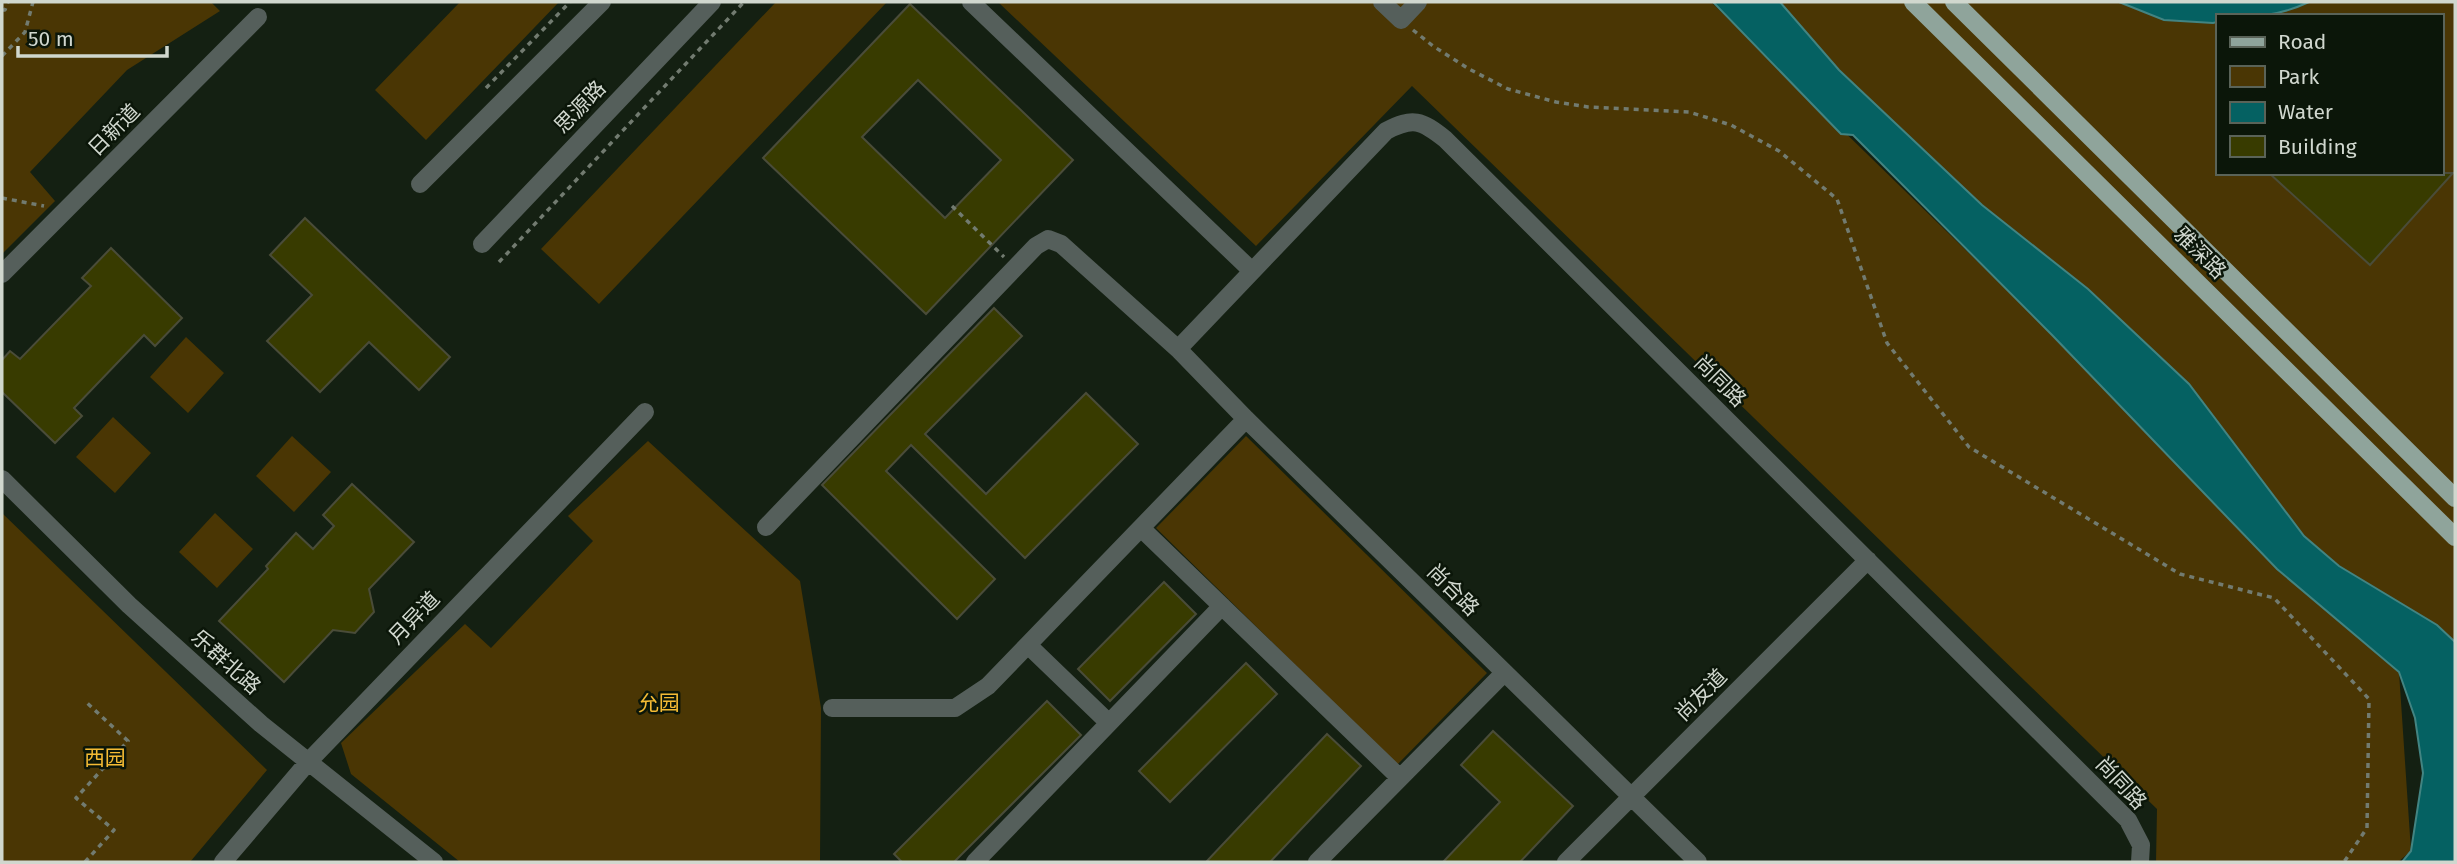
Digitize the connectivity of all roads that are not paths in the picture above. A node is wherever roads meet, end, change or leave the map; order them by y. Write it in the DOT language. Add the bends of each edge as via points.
graph roads {
  1 [pos="603,2"];
  2 [pos="712,2"];
  3 [pos="971,2"];
  4 [pos="1382,2"];
  5 [pos="1418,2"];
  6 [pos="1913,2"];
  7 [pos="1954,2"];
  8 [pos="258,17"];
  9 [pos="420,184"];
  10 [pos="482,244"];
  11 [pos="1252,271"];
  12 [pos="2,274"];
  13 [pos="1178,349"];
  14 [pos="645,412"];
  15 [pos="1246,419"];
  16 [pos="2,479"];
  17 [pos="2455,498"];
  18 [pos="766,527"];
  19 [pos="1141,528"];
  20 [pos="2455,537"];
  21 [pos="1868,560"];
  22 [pos="1222,606"];
  23 [pos="1028,645"];
  24 [pos="1504,673"];
  25 [pos="832,708"];
  26 [pos="1109,723"];
  27 [pos="309,761"];
  28 [pos="1400,778"];
  29 [pos="1630,797"];
  30 [pos="2140,854"];
  31 [pos="223,862"];
  32 [pos="434,862"];
  33 [pos="975,862"];
  34 [pos="1317,862"];
  35 [pos="1566,862"];
  36 [pos="1698,862"];
  1 -- 9 [label="street"];
  2 -- 10 [label="street, 思源路"];
  3 -- 11 [label="street"];
  4 -- 5 [label="street" via="1401,20"];
  6 -- 20 [label="main road, 雅深路"];
  7 -- 17 [label="main road, 雅深路"];
  8 -- 12 [label="street, 日新道"];
  11 -- 13 [label="street, 尚同路"];
  11 -- 21 [label="street, 尚同路" via="1386,131 1406,121 1428,126"];
  13 -- 15 [label="street, 尚合路"];
  13 -- 18 [label="street, 尚合路" via="1062,244 1048,239 1036,246"];
  14 -- 27 [label="street, 月异道"];
  15 -- 19 [label="street"];
  15 -- 24 [label="street, 尚合路"];
  16 -- 27 [label="street, 乐群北路" via="129,605"];
  19 -- 22 [label="street"];
  19 -- 23 [label="street"];
  21 -- 29 [label="street, 尚友道"];
  21 -- 30 [label="street, 尚同路" via="2128,820"];
  22 -- 26 [label="street"];
  22 -- 28 [label="street"];
  23 -- 25 [label="street" via="988,686 955,708"];
  23 -- 26 [label="street"];
  24 -- 28 [label="street"];
  24 -- 29 [label="street, 尚合路"];
  26 -- 33 [label="street"];
  27 -- 31 [label="street, 月异道"];
  27 -- 32 [label="street, 乐群北路"];
  28 -- 34 [label="street"];
  29 -- 35 [label="street, 尚友道"];
  29 -- 36 [label="street, 尚合路"];
}
